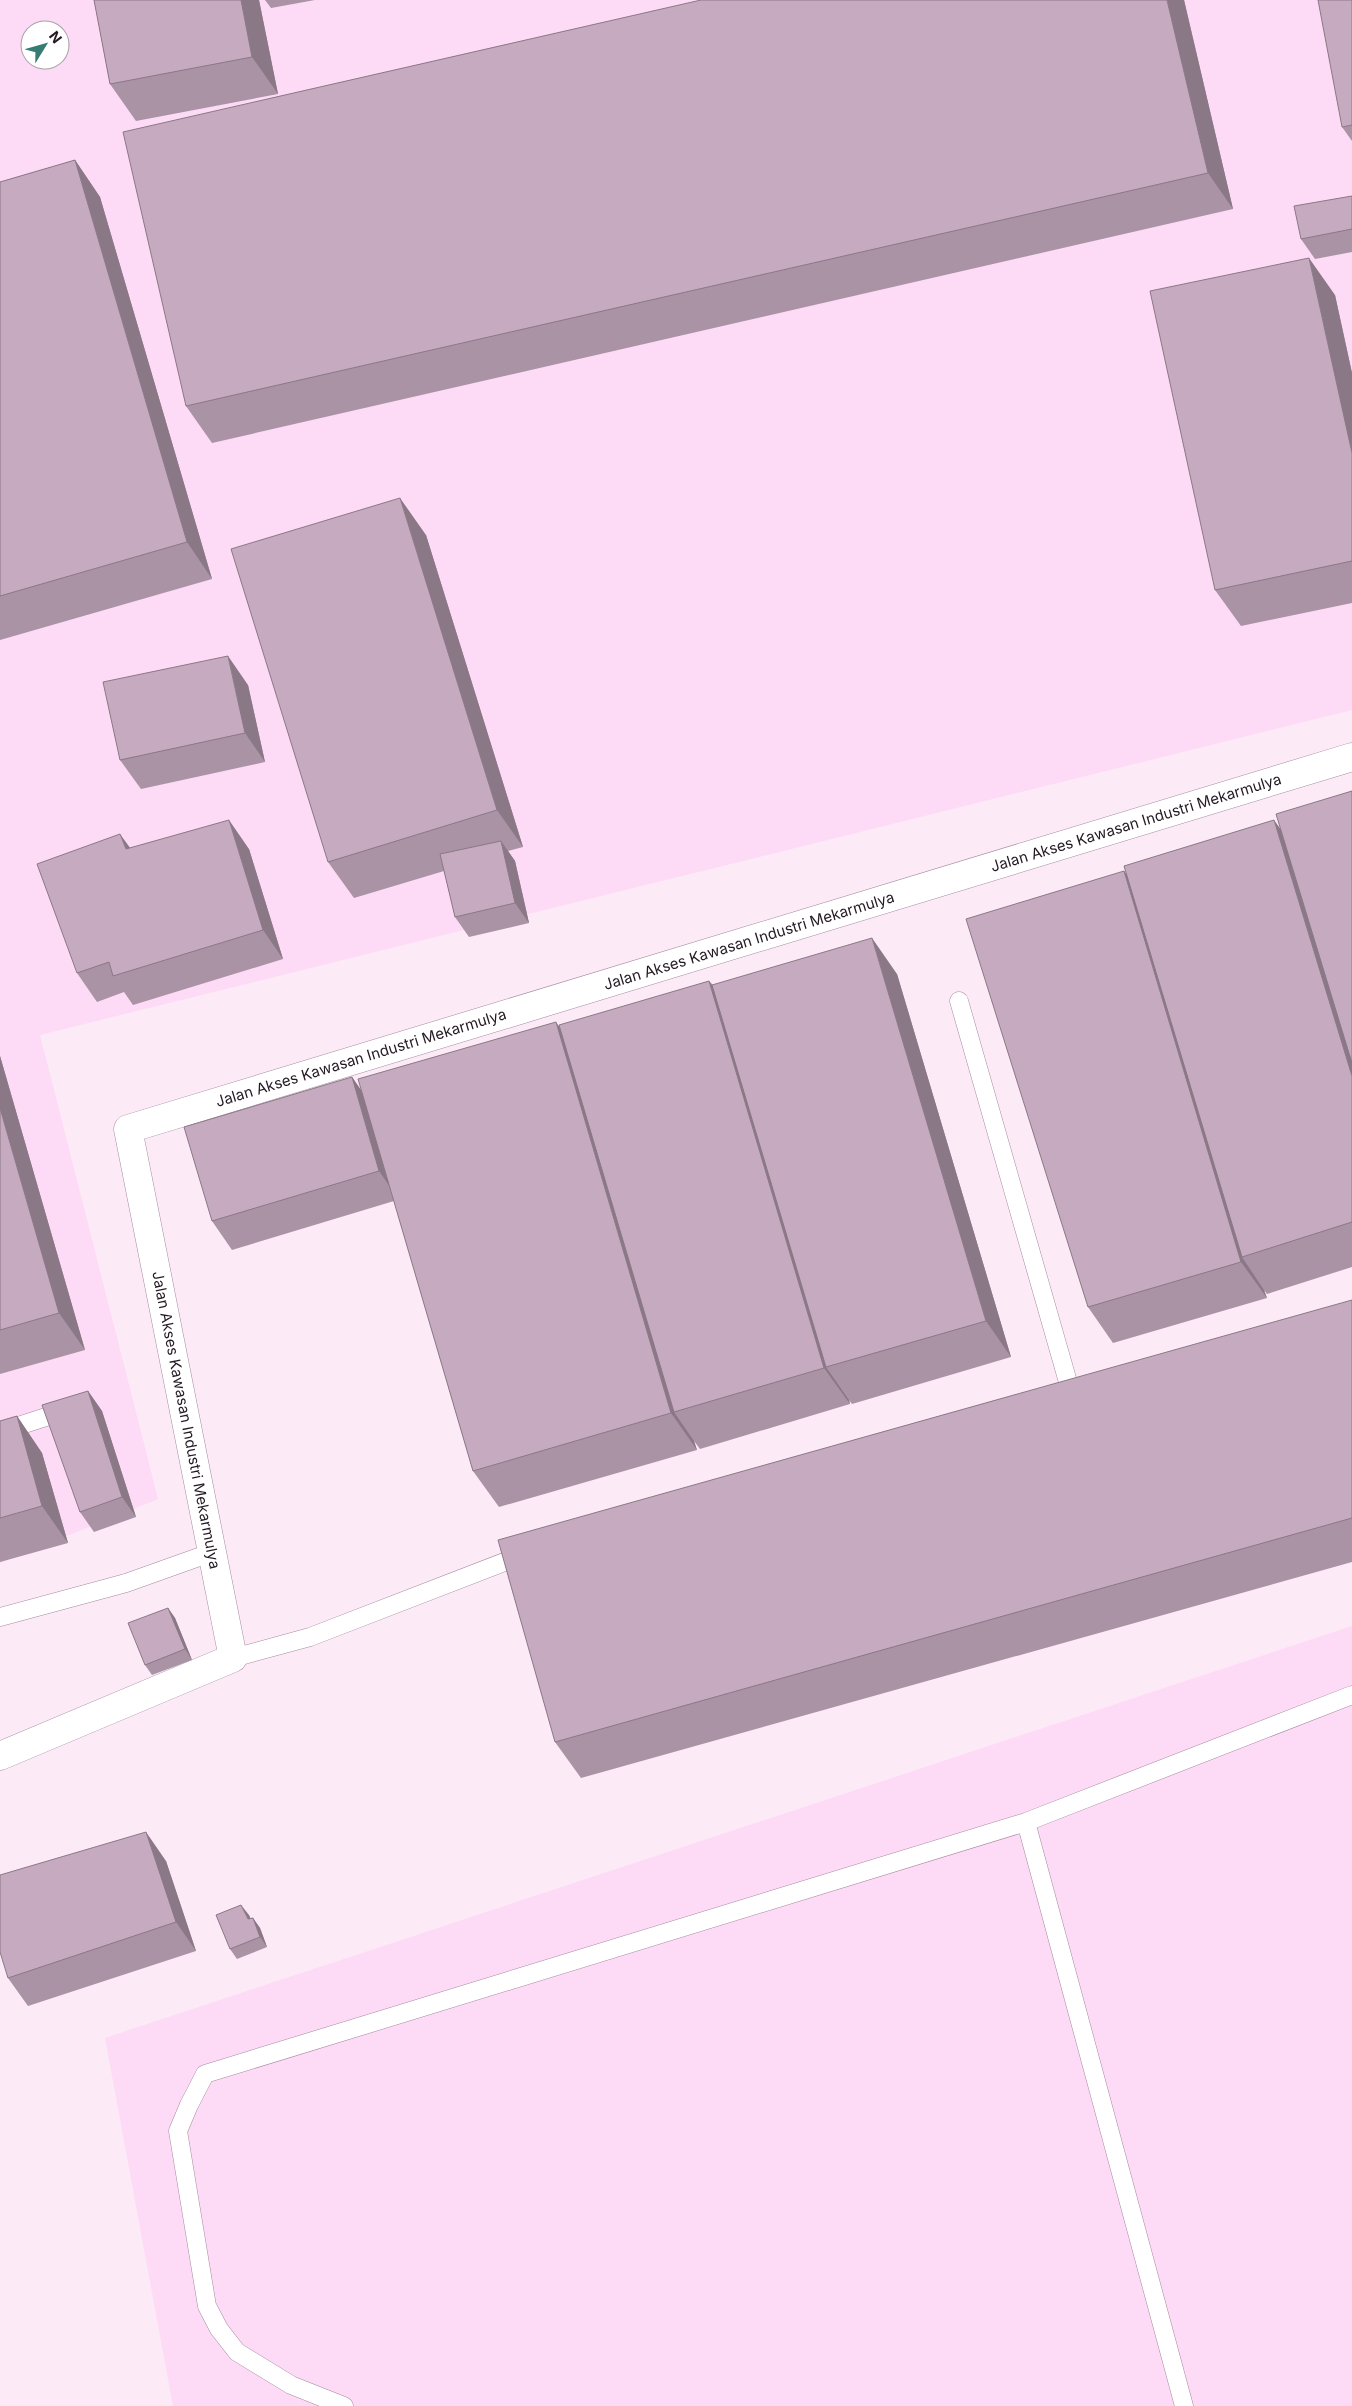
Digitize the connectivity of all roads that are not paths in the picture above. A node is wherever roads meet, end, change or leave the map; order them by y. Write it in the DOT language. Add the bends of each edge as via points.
graph roads {
  1 [pos="1352,757"];
  2 [pos="959,1000"];
  3 [pos="1089,1383"];
  4 [pos="1070,1388"];
  5 [pos="1051,1394"];
  6 [pos="58,1413"];
  7 [pos="0,1432"];
  8 [pos="542,1548"];
  9 [pos="213,1552"];
  10 [pos="0,1617"];
  11 [pos="233,1658"];
  12 [pos="1352,1695"];
  13 [pos="0,1756"];
  14 [pos="1026,1822"];
  15 [pos="344,2406"];
  16 [pos="1184,2406"];
  1 -- 9 [label="street, Jalan Akses Kawasan Industri Mekarmulya" via="128,1129"];
  2 -- 4 [label="lane"];
  3 -- 4 [label="lane"];
  4 -- 5 [label="lane"];
  6 -- 7 [label="lane"];
  8 -- 11 [label="lane" via="310,1637"];
  9 -- 10 [label="lane" via="126,1583"];
  9 -- 11 [label="street, Jalan Akses Kawasan Industri Mekarmulya"];
  11 -- 13 [label="street"];
  12 -- 14 [label="lane"];
  14 -- 15 [label="lane" via="206,2074 178,2131 207,2306 219,2329 237,2352 291,2385"];
  14 -- 16 [label="lane"];
}
